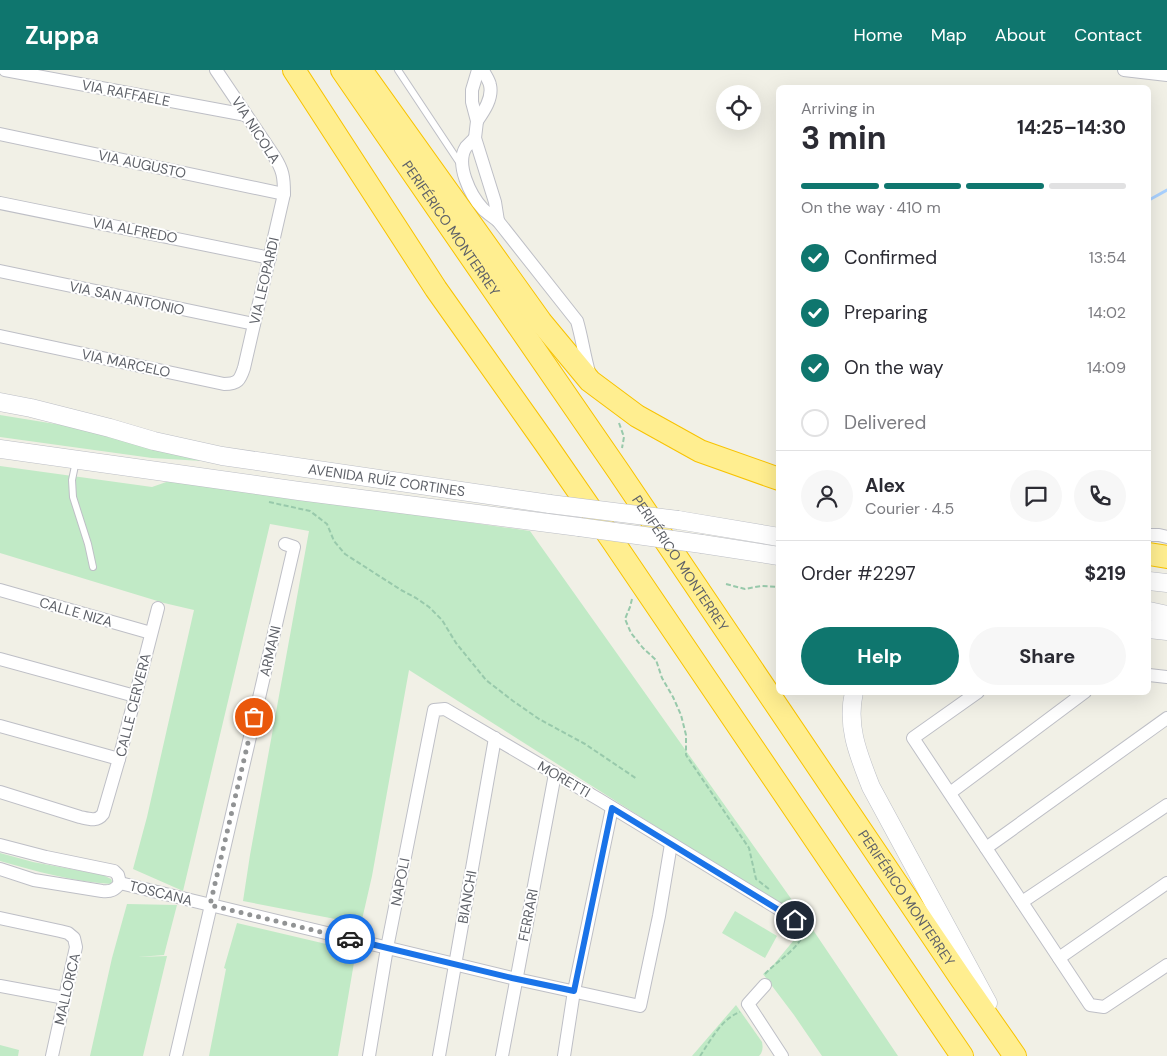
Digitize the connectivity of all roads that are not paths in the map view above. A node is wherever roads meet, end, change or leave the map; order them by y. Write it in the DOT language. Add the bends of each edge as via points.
graph roads {
  1 [pos="5,70"];
  2 [pos="216,70"];
  3 [pos="294,70"];
  4 [pos="342,70"];
  5 [pos="361,70"];
  6 [pos="398,70"];
  7 [pos="478,70"];
  8 [pos="483,70"];
  9 [pos="1124,70"];
  10 [pos="1167,75"];
  11 [pos="246,115"];
  12 [pos="477,121"];
  13 [pos="0,134"];
  14 [pos="475,138"];
  15 [pos="462,167"];
  16 [pos="284,194"];
  17 [pos="0,203"];
  18 [pos="498,221"];
  19 [pos="270,258"];
  20 [pos="0,271"];
  21 [pos="254,324"];
  22 [pos="0,336"];
  23 [pos="244,368"];
  24 [pos="0,402"];
  25 [pos="0,449"];
  26 [pos="77,460"];
  27 [pos="776,472"];
  28 [pos="776,478"];
  29 [pos="1151,535"];
  30 [pos="776,536"];
  31 [pos="1167,537"];
  32 [pos="285,544"];
  33 [pos="1151,554"];
  34 [pos="776,556"];
  35 [pos="1167,556"];
  36 [pos="93,567"];
  37 [pos="1151,581"];
  38 [pos="1167,583"];
  39 [pos="0,590"];
  40 [pos="158,608"];
  41 [pos="1151,611"];
  42 [pos="1167,615"];
  43 [pos="1151,629"];
  44 [pos="1167,631"];
  45 [pos="151,634"];
  46 [pos="0,659"];
  47 [pos="1151,675"];
  48 [pos="1167,677"];
  49 [pos="854,695"];
  50 [pos="974,695"];
  51 [pos="1081,695"];
  52 [pos="135,696"];
  53 [pos="434,710"];
  54 [pos="1167,718"];
  55 [pos="0,726"];
  56 [pos="495,738"];
  57 [pos="119,759"];
  58 [pos="556,774"];
  59 [pos="0,792"];
  60 [pos="950,793"];
  61 [pos="1167,805"];
  62 [pos="612,808"];
  63 [pos="671,844"];
  64 [pos="0,845"];
  65 [pos="986,848"];
  66 [pos="0,870"];
  67 [pos="120,883"];
  68 [pos="1167,883"];
  69 [pos="1022,902"];
  70 [pos="210,905"];
  71 [pos="0,918"];
  72 [pos="798,919"];
  73 [pos="387,948"];
  74 [pos="1059,958"];
  75 [pos="456,964"];
  76 [pos="1167,965"];
  77 [pos="516,979"];
  78 [pos="765,985"];
  79 [pos="0,986"];
  80 [pos="574,991"];
  81 [pos="65,998"];
  82 [pos="778,1054"];
  83 [pos="52,1056"];
  84 [pos="176,1056"];
  85 [pos="369,1056"];
  86 [pos="439,1056"];
  87 [pos="502,1056"];
  88 [pos="564,1056"];
  89 [pos="962,1056"];
  90 [pos="1016,1056"];
  1 -- 11 [label="street, VIA RAFFAELE"];
  2 -- 11 [label="street, VIA NICOLA"];
  3 -- 89 [label="highway" via="436,289 545,442"];
  4 -- 90 [label="highway, PERIFÉRICO MONTERREY" via="624,480 950,964"];
  5 -- 28 [label="highway" via="541,322 590,381 636,416 700,451"];
  6 -- 15 [label="lane"];
  7 -- 12 [label="street" via="472,90"];
  8 -- 12 [label="street" via="490,86 490,97"];
  9 -- 10 [label="street"];
  11 -- 16 [label="street, VIA NICOLA" via="281,168"];
  12 -- 14 [label="street"];
  13 -- 16 [label="street, VIA AUGUSTO"];
  14 -- 15 [label="street" via="466,147"];
  14 -- 18 [label="street"];
  15 -- 18 [label="street" via="470,190"];
  16 -- 19 [label="street, VIA LEOPARDI"];
  17 -- 19 [label="street, VIA ALFREDO"];
  18 -- 27 [label="street" via="577,321 589,372 652,422 730,460"];
  19 -- 21 [label="street, VIA LEOPARDI"];
  20 -- 21 [label="street, VIA SAN ANTONIO"];
  21 -- 23 [label="street, VIA LEOPARDI"];
  22 -- 23 [label="street, VIA MARCELO" via="224,384 236,382"];
  24 -- 30 [label="main road, AVENIDA RUÍZ CORTINES, bridge" via="222,456"];
  25 -- 26 [label="main road, AVENIDA RUÍZ CORTINES"];
  26 -- 34 [label="main road, AVENIDA RUÍZ CORTINES, bridge"];
  26 -- 36 [label="lane" via="72,480 73,497"];
  29 -- 31 [label="street"];
  32 -- 70 [label="street, ARMANI" via="294,547"];
  33 -- 35 [label="highway"];
  37 -- 38 [label="main road"];
  39 -- 45 [label="street, CALLE NIZA"];
  40 -- 45 [label="street, CALLE CERVERA"];
  41 -- 42 [label="main road"];
  43 -- 44 [label="main road"];
  45 -- 52 [label="street, CALLE CERVERA"];
  46 -- 52 [label="street"];
  47 -- 48 [label="street"];
  49 -- 90 [label="main road" via="851,718 856,751 871,787"];
  50 -- 60 [label="street" via="913,738"];
  51 -- 60 [label="street"];
  52 -- 57 [label="street, CALLE CERVERA"];
  53 -- 56 [label="street, MORETTI" via="445,709"];
  53 -- 73 [label="street, NAPOLI"];
  54 -- 65 [label="street"];
  55 -- 57 [label="street"];
  56 -- 58 [label="street, MORETTI"];
  56 -- 75 [label="street, BIANCHI"];
  57 -- 59 [label="street, CALLE CERVERA" via="100,818 80,817"];
  58 -- 62 [label="street, MORETTI"];
  58 -- 77 [label="street, FERRARI"];
  60 -- 65 [label="street"];
  61 -- 69 [label="street"];
  62 -- 63 [label="street, MORETTI"];
  62 -- 80 [label="street"];
  63 -- 72 [label="street, MORETTI"];
  63 -- 80 [label="street, TOSCANA" via="640,1006"];
  64 -- 67 [label="street" via="114,871"];
  65 -- 69 [label="street"];
  66 -- 67 [label="street" via="34,880 102,892 115,889"];
  67 -- 70 [label="street, TOSCANA"];
  68 -- 74 [label="street"];
  69 -- 74 [label="street"];
  70 -- 73 [label="street, TOSCANA"];
  70 -- 84 [label="street, ARMANI"];
  71 -- 81 [label="street, MALLORCA" via="68,933 74,938 76,947"];
  73 -- 75 [label="street, TOSCANA"];
  73 -- 85 [label="street, NAPOLI"];
  74 -- 76 [label="street" via="1090,1004 1104,1007"];
  75 -- 77 [label="street, TOSCANA"];
  75 -- 86 [label="street, BIANCHI"];
  77 -- 80 [label="street, TOSCANA"];
  77 -- 87 [label="street, FERRARI"];
  78 -- 82 [label="street" via="748,1004"];
  79 -- 81 [label="street"];
  80 -- 88 [label="street"];
  81 -- 83 [label="street, MALLORCA"];
}
